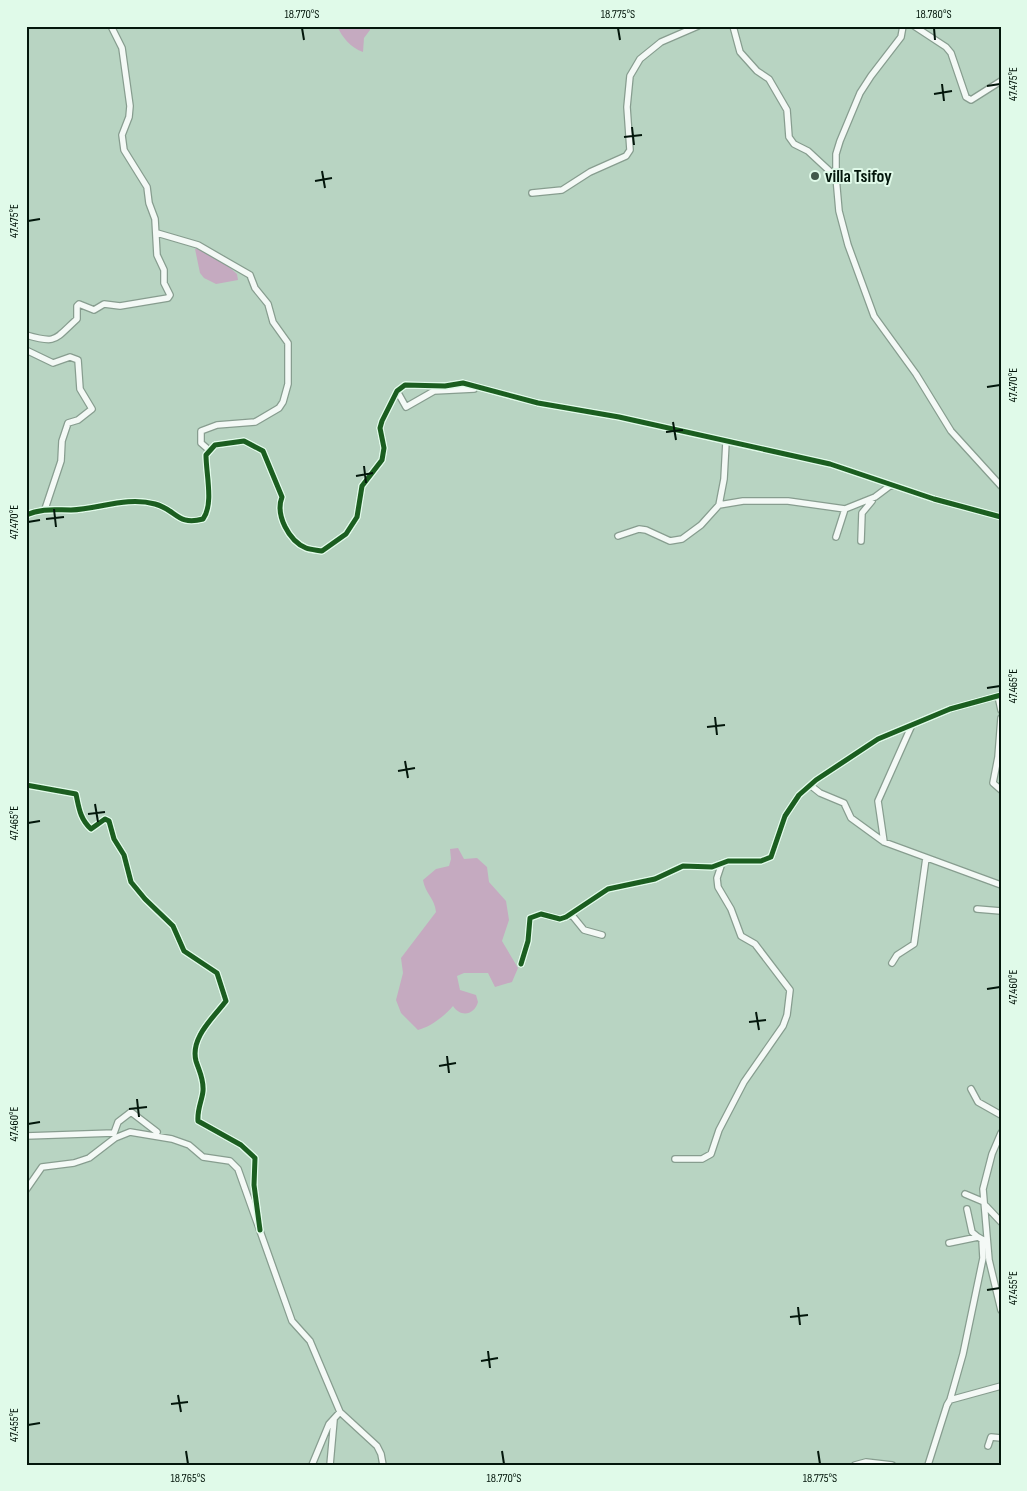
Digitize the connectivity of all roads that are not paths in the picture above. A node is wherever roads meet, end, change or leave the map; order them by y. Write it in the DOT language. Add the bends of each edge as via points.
graph roads {
  1 [pos="111,26"];
  2 [pos="698,26"];
  3 [pos="732,26"];
  4 [pos="903,26"];
  5 [pos="914,26"];
  6 [pos="1001,81"];
  7 [pos="836,177"];
  8 [pos="532,193"];
  9 [pos="157,233"];
  10 [pos="26,335"];
  11 [pos="26,350"];
  12 [pos="485,390"];
  13 [pos="397,391"];
  14 [pos="726,442"];
  15 [pos="209,450"];
  16 [pos="891,485"];
  17 [pos="1001,486"];
  18 [pos="876,497"];
  19 [pos="719,505"];
  20 [pos="46,509"];
  21 [pos="845,509"];
  22 [pos="26,515"];
  23 [pos="1001,517"];
  24 [pos="618,536"];
  25 [pos="836,537"];
  26 [pos="861,541"];
  27 [pos="999,696"];
  28 [pos="1001,710"];
  29 [pos="1001,718"];
  30 [pos="911,727"];
  31 [pos="26,785"];
  32 [pos="810,785"];
  33 [pos="1001,790"];
  34 [pos="884,842"];
  35 [pos="926,858"];
  36 [pos="722,863"];
  37 [pos="1001,885"];
  38 [pos="977,909"];
  39 [pos="1001,911"];
  40 [pos="572,914"];
  41 [pos="602,935"];
  42 [pos="892,963"];
  43 [pos="521,964"];
  44 [pos="972,1089"];
  45 [pos="1001,1116"];
  46 [pos="157,1132"];
  47 [pos="1001,1133"];
  48 [pos="26,1136"];
  49 [pos="114,1136"];
  50 [pos="675,1159"];
  51 [pos="26,1190"];
  52 [pos="965,1194"];
  53 [pos="985,1204"];
  54 [pos="967,1209"];
  55 [pos="1001,1222"];
  56 [pos="260,1230"];
  57 [pos="982,1240"];
  58 [pos="949,1243"];
  59 [pos="1001,1310"];
  60 [pos="1001,1386"];
  61 [pos="950,1400"];
  62 [pos="338,1414"];
  63 [pos="1001,1438"];
  64 [pos="988,1446"];
  65 [pos="312,1465"];
  66 [pos="330,1465"];
  67 [pos="383,1465"];
  68 [pos="855,1465"];
  69 [pos="892,1465"];
  70 [pos="928,1465"];
  1 -- 9 [label="street" via="122,48 130,106 122,135 124,150 147,187"];
  2 -- 8 [label="street" via="661,42 640,59 630,76 627,107 630,150 626,156 590,172 562,190"];
  3 -- 7 [label="street" via="740,52 769,79 787,110 789,137"];
  4 -- 7 [label="street" via="901,37 860,93 836,154"];
  5 -- 6 [label="street" via="946,46 966,97 971,100"];
  7 -- 17 [label="street" via="839,211 874,316 916,374 951,431"];
  9 -- 10 [label="street" via="157,255 164,270 168,298 120,306 104,304 94,310 80,304 77,306 77,320 56,338 46,341"];
  9 -- 15 [label="street" via="198,245 250,275 255,288 268,304 273,322 288,343 288,384 279,408 255,422 217,425 201,431 201,444"];
  11 -- 20 [label="street" via="53,363 70,357 78,360 80,389 92,409 68,423 62,441 61,461"];
  12 -- 13 [label="street" via="462,383 405,385"];
  12 -- 13 [label="street" via="434,391 406,407"];
  12 -- 14 [label="street"];
  13 -- 15 [label="street" via="380,428 384,448 382,460 362,486 357,517 346,534 322,551 306,548 286,529 279,505 282,498 263,451 244,442 215,445"];
  14 -- 16 [label="street" via="830,464"];
  14 -- 19 [label="street"];
  15 -- 20 [label="street" via="206,455 208,512 203,519 184,521 155,504 130,501 71,510"];
  16 -- 18 [label="street"];
  16 -- 23 [label="street"];
  18 -- 21 [label="street"];
  18 -- 26 [label="street" via="862,513"];
  19 -- 21 [label="street" via="744,501 788,501"];
  19 -- 24 [label="street" via="701,525 682,539 670,541 639,529"];
  20 -- 22 [label="street"];
  21 -- 25 [label="street"];
  27 -- 28 [label="street"];
  27 -- 30 [label="street" via="950,709"];
  29 -- 33 [label="street" via="993,783"];
  30 -- 32 [label="street" via="878,739"];
  30 -- 34 [label="street" via="878,801"];
  31 -- 56 [label="street" via="76,794 80,815 91,829 105,819 109,821 114,839 124,855 131,882 173,926 184,951 217,973 226,1001 196,1042 194,1053 203,1092 197,1109 198,1121 241,1145 255,1158 254,1185"];
  32 -- 34 [label="street" via="844,803 852,818"];
  32 -- 36 [label="street" via="785,816 771,857 762,861"];
  34 -- 35 [label="street"];
  35 -- 37 [label="street"];
  35 -- 42 [label="street" via="914,944 897,955"];
  36 -- 40 [label="street" via="712,867 683,866 655,879 608,889"];
  36 -- 50 [label="street" via="718,887 741,936 755,944 790,990 790,1002 783,1026 744,1082 719,1130 711,1154 702,1159"];
  38 -- 39 [label="street"];
  40 -- 41 [label="street" via="584,930"];
  40 -- 43 [label="street" via="560,919 541,914 530,918"];
  44 -- 45 [label="street" via="978,1102"];
  46 -- 49 [label="street" via="131,1112 118,1122"];
  47 -- 53 [label="street" via="983,1189"];
  48 -- 49 [label="street"];
  49 -- 51 [label="street" via="89,1158 42,1167"];
  49 -- 56 [label="street" via="146,1133 189,1145 203,1158 230,1161 238,1169"];
  52 -- 53 [label="street"];
  53 -- 55 [label="street"];
  53 -- 57 [label="street"];
  54 -- 57 [label="street" via="972,1232"];
  56 -- 62 [label="street" via="292,1321 310,1341"];
  57 -- 58 [label="street"];
  57 -- 59 [label="street"];
  57 -- 61 [label="street" via="983,1258"];
  60 -- 61 [label="street"];
  61 -- 70 [label="street"];
  62 -- 65 [label="street" via="329,1424"];
  62 -- 66 [label="street"];
  62 -- 67 [label="street" via="377,1446"];
  63 -- 64 [label="street" via="992,1437"];
  68 -- 69 [label="street" via="866,1462"];
}
